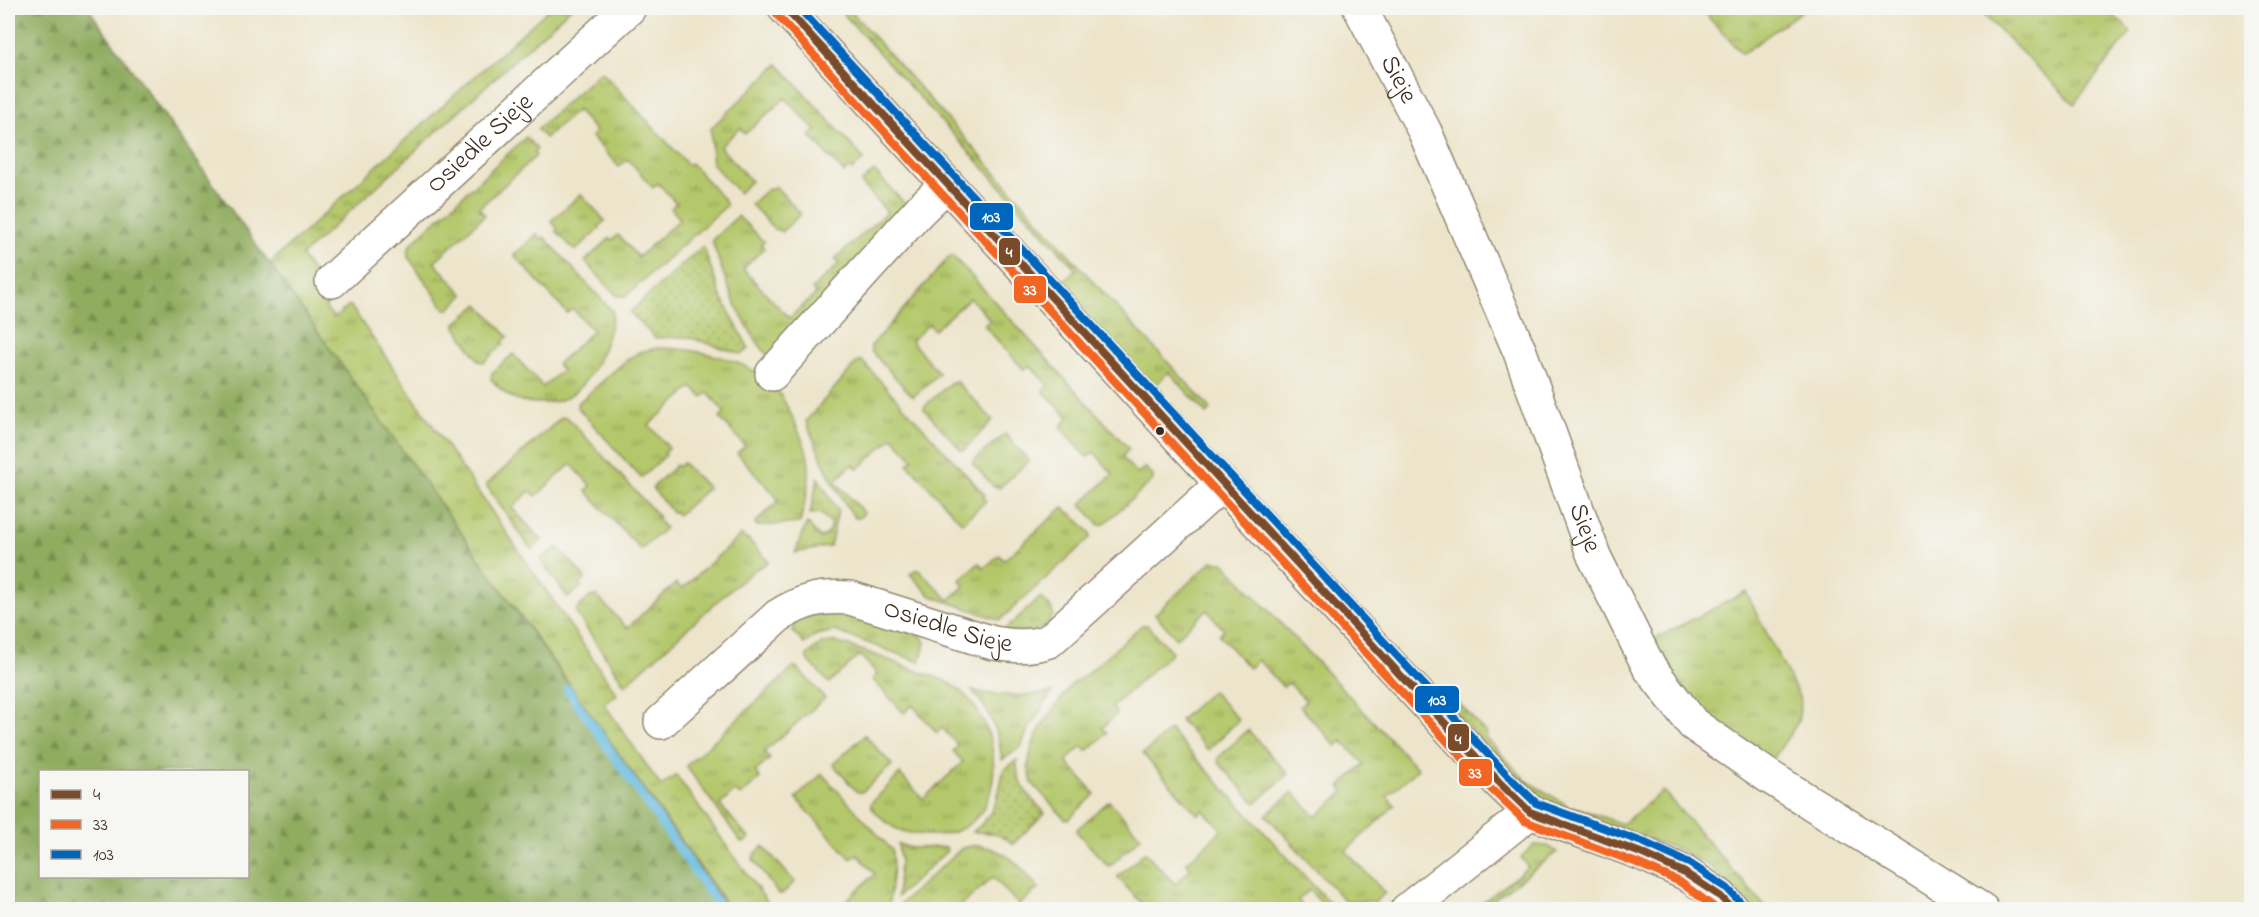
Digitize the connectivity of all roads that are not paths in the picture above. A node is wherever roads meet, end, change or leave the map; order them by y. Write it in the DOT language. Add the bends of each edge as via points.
graph roads {
  1 [pos="629,8"];
  2 [pos="785,8"];
  3 [pos="1360,8"];
  4 [pos="947,184"];
  5 [pos="332,281"];
  6 [pos="772,374"];
  7 [pos="1222,484"];
  8 [pos="661,722"];
  9 [pos="1530,812"];
  10 [pos="1407,909"];
  11 [pos="1733,909"];
  12 [pos="1982,909"];
  1 -- 5 [label="street, Osiedle Sieje"];
  2 -- 4 [label="street"];
  3 -- 12 [label="street, Sieje" via="1425,132 1520,352 1594,556 1649,667 1693,724 1768,776"];
  4 -- 6 [label="street"];
  4 -- 7 [label="street"];
  7 -- 8 [label="street, Osiedle Sieje" via="1048,641 1015,647 993,643 850,598 827,596 794,606 778,616"];
  7 -- 9 [label="street"];
  9 -- 10 [label="street"];
  9 -- 11 [label="street" via="1685,873"];
}
